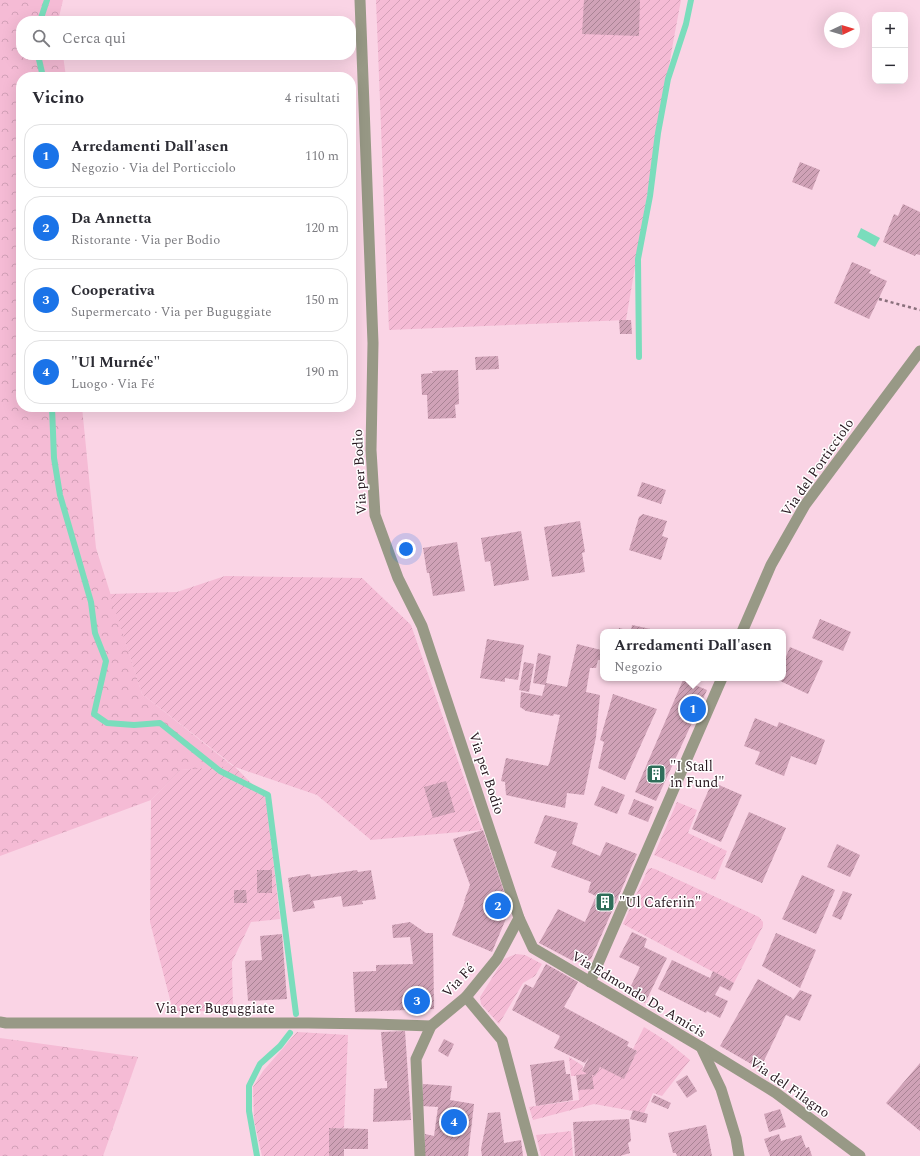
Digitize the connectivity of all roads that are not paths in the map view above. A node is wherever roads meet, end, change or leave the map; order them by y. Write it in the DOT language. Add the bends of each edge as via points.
graph roads {
  1 [pos="360,0"];
  2 [pos="920,351"];
  3 [pos="743,629"];
  4 [pos="721,681"];
  5 [pos="519,918"];
  6 [pos="590,982"];
  7 [pos="466,997"];
  8 [pos="0,1022"];
  9 [pos="430,1026"];
  10 [pos="701,1047"];
  11 [pos="420,1156"];
  12 [pos="533,1156"];
  13 [pos="738,1156"];
  14 [pos="860,1156"];
  1 -- 5 [label="street, Via per Bodio" via="374,343 371,450 375,515 398,578 422,626"];
  2 -- 3 [label="street, Via del Porticciolo" via="806,505 771,565"];
  4 -- 6 [label="street"];
  5 -- 6 [label="street, Via Edmondo De Amicis" via="533,948"];
  5 -- 7 [label="street, Via Fé" via="497,959"];
  6 -- 10 [label="street, Via Edmondo De Amicis"];
  7 -- 9 [label="street, Via Fé"];
  7 -- 12 [label="street" via="502,1040"];
  8 -- 9 [label="street, Via per Buguggiate"];
  9 -- 11 [label="street, Via Fé" via="416,1059"];
  10 -- 13 [label="street, Via Edmondo De Amicis" via="721,1088 736,1138"];
  10 -- 14 [label="street, Via del Filagno" via="776,1093"];
}
